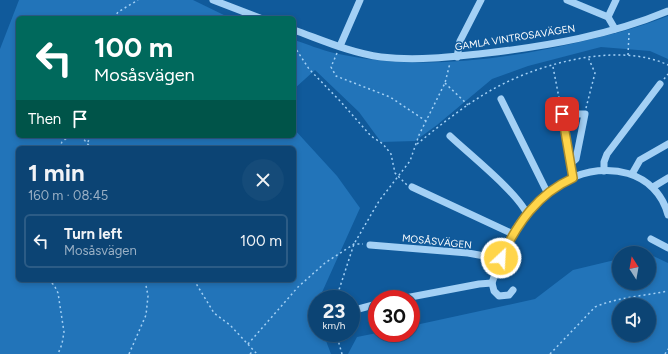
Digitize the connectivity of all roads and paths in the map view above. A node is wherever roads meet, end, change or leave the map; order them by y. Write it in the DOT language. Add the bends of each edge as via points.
graph roads {
  1 [pos="138,0"];
  2 [pos="213,0"];
  3 [pos="360,0"];
  4 [pos="481,0"];
  5 [pos="567,0"];
  6 [pos="616,0"];
  7 [pos="668,11"];
  8 [pos="115,16"];
  9 [pos="255,16"];
  10 [pos="608,17"];
  11 [pos="627,25"];
  12 [pos="615,29"];
  13 [pos="296,31"];
  14 [pos="340,46"];
  15 [pos="296,49"];
  16 [pos="628,55"];
  17 [pos="454,57"];
  18 [pos="588,57"];
  19 [pos="668,65"];
  20 [pos="552,66"];
  21 [pos="445,83"];
  22 [pos="660,84"];
  23 [pos="501,99"];
  24 [pos="468,105"];
  25 [pos="562,114"];
  26 [pos="585,114"];
  27 [pos="426,121"];
  28 [pos="450,136"];
  29 [pos="67,138"];
  30 [pos="83,138"];
  31 [pos="89,138"];
  32 [pos="87,142"];
  33 [pos="417,144"];
  34 [pos="668,144"];
  35 [pos="60,146"];
  36 [pos="90,146"];
  37 [pos="570,164"];
  38 [pos="604,171"];
  39 [pos="632,174"];
  40 [pos="398,178"];
  41 [pos="573,178"];
  42 [pos="668,178"];
  43 [pos="412,187"];
  44 [pos="653,187"];
  45 [pos="548,194"];
  46 [pos="527,214"];
  47 [pos="668,215"];
  48 [pos="513,234"];
  49 [pos="651,239"];
  50 [pos="354,244"];
  51 [pos="370,245"];
  52 [pos="668,248"];
  53 [pos="501,258"];
  54 [pos="50,282"];
  55 [pos="145,282"];
  56 [pos="195,282"];
  57 [pos="492,283"];
  58 [pos="339,290"];
  59 [pos="513,290"];
  60 [pos="668,291"];
  61 [pos="420,295"];
  62 [pos="339,342"];
  63 [pos="248,344"];
  64 [pos="668,349"];
  65 [pos="254,351"];
  66 [pos="58,354"];
  67 [pos="129,354"];
  68 [pos="250,354"];
  69 [pos="257,354"];
  70 [pos="342,354"];
  71 [pos="550,354"];
  72 [pos="665,354"];
  1 -- 8 [label="path"];
  2 -- 9 [label="street"];
  3 -- 14 [label="street"];
  4 -- 17 [label="street"];
  5 -- 10 [label="street"];
  6 -- 10 [label="street"];
  7 -- 11 [label="street, GAMLA VINTROSAVÄGEN"];
  10 -- 12 [label="street"];
  11 -- 12 [label="street, GAMLA VINTROSAVÄGEN"];
  11 -- 16 [label="path"];
  12 -- 17 [label="street, GAMLA VINTROSAVÄGEN" via="544,45"];
  13 -- 14 [label="street, GAMLA VINTROSAVÄGEN"];
  14 -- 17 [label="street, GAMLA VINTROSAVÄGEN" via="380,57"];
  14 -- 27 [label="path" via="331,67 336,76 390,97"];
  15 -- 40 [label="path" via="309,69 391,154"];
  16 -- 18 [label="path"];
  16 -- 19 [label="path"];
  17 -- 21 [label="path"];
  18 -- 20 [label="path"];
  18 -- 26 [label="path" via="595,73"];
  20 -- 24 [label="path" via="517,77"];
  20 -- 25 [label="path"];
  21 -- 24 [label="path"];
  21 -- 27 [label="path"];
  22 -- 38 [label="street" via="607,154"];
  23 -- 45 [label="street"];
  24 -- 33 [label="path"];
  25 -- 26 [label="street"];
  25 -- 37 [label="street"];
  26 -- 37 [label="street" via="576,159"];
  27 -- 33 [label="path"];
  28 -- 46 [label="street" via="502,184"];
  29 -- 35 [label="path"];
  30 -- 32 [label="path"];
  31 -- 32 [label="path"];
  32 -- 36 [label="path"];
  33 -- 40 [label="path"];
  34 -- 39 [label="street" via="640,160"];
  37 -- 41 [label="street"];
  38 -- 39 [label="street"];
  38 -- 41 [label="street"];
  39 -- 44 [label="street"];
  40 -- 43 [label="path"];
  40 -- 50 [label="path" via="379,201"];
  41 -- 45 [label="street"];
  42 -- 44 [label="street"];
  43 -- 48 [label="street"];
  44 -- 47 [label="street" via="665,203"];
  45 -- 46 [label="street"];
  46 -- 48 [label="street"];
  48 -- 53 [label="street"];
  49 -- 52 [label="street"];
  50 -- 51 [label="path"];
  50 -- 58 [label="path"];
  50 -- 63 [label="path" via="325,263 298,287"];
  51 -- 53 [label="street, MOSÅSVÄGEN"];
  53 -- 57 [label="street"];
  54 -- 66 [label="path" via="58,293 64,332"];
  55 -- 67 [label="path" via="148,296 146,314"];
  56 -- 63 [label="path" via="214,313"];
  57 -- 59 [label="street" via="494,291 499,296 509,295"];
  57 -- 61 [label="street"];
  60 -- 71 [label="path" via="631,297 595,307"];
  62 -- 70 [label="path"];
  63 -- 65 [label="path"];
  64 -- 72 [label="path"];
  65 -- 68 [label="path"];
  65 -- 69 [label="path"];
}
